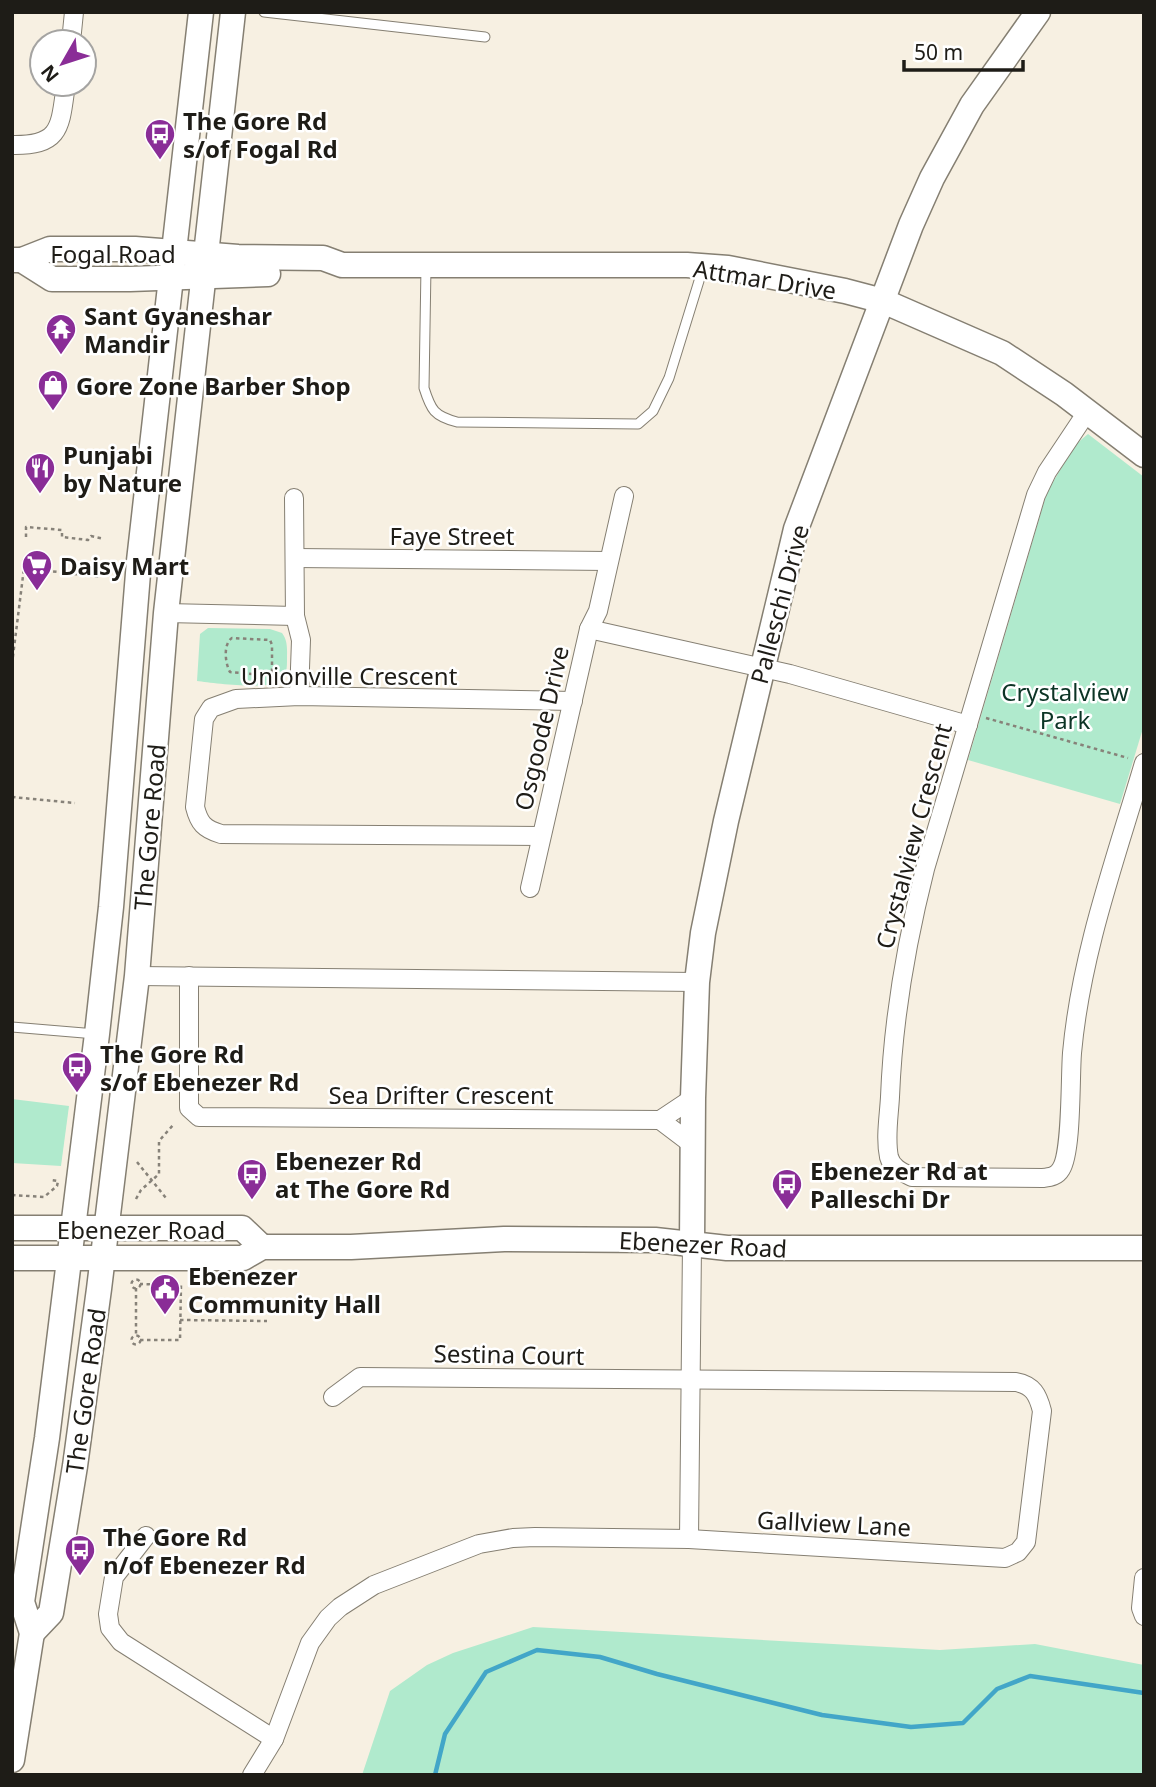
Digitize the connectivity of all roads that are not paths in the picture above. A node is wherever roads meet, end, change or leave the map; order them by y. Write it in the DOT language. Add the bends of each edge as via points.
graph roads {
  1 [pos="201,12"];
  2 [pos="233,12"];
  3 [pos="264,12"];
  4 [pos="1038,12"];
  5 [pos="485,37"];
  6 [pos="64,98"];
  7 [pos="12,145"];
  8 [pos="174,252"];
  9 [pos="17,260"];
  10 [pos="204,265"];
  11 [pos="426,265"];
  12 [pos="703,267"];
  13 [pos="171,277"];
  14 [pos="883,301"];
  15 [pos="1087,412"];
  16 [pos="1144,455"];
  17 [pos="624,496"];
  18 [pos="294,498"];
  19 [pos="295,558"];
  20 [pos="608,561"];
  21 [pos="166,613"];
  22 [pos="295,616"];
  23 [pos="589,629"];
  24 [pos="761,667"];
  25 [pos="299,696"];
  26 [pos="573,701"];
  27 [pos="975,721"];
  28 [pos="1138,761"];
  29 [pos="541,836"];
  30 [pos="530,888"];
  31 [pos="137,975"];
  32 [pos="189,976"];
  33 [pos="697,982"];
  34 [pos="12,1027"];
  35 [pos="97,1034"];
  36 [pos="693,1098"];
  37 [pos="660,1120"];
  38 [pos="692,1146"];
  39 [pos="12,1228"];
  40 [pos="74,1229"];
  41 [pos="106,1229"];
  42 [pos="692,1244"];
  43 [pos="262,1247"];
  44 [pos="1144,1248"];
  45 [pos="12,1258"];
  46 [pos="70,1258"];
  47 [pos="102,1258"];
  48 [pos="691,1380"];
  49 [pos="333,1397"];
  50 [pos="146,1536"];
  51 [pos="689,1539"];
  52 [pos="1144,1578"];
  53 [pos="1144,1616"];
  54 [pos="32,1633"];
  55 [pos="274,1739"];
  56 [pos="12,1759"];
  57 [pos="252,1775"];
  1 -- 8 [label="main road, The Gore Road"];
  2 -- 10 [label="main road, The Gore Road"];
  3 -- 5 [label="lane"];
  4 -- 14 [label="main road, Palleschi Drive" via="965,117 922,201"];
  6 -- 7 [label="street" via="62,117 46,141"];
  8 -- 9 [label="main road, Fogal Road" via="50,249"];
  8 -- 10 [label="main road, Fogal Road"];
  8 -- 13 [label="main road, The Gore Road"];
  9 -- 13 [label="main road, Fogal Road" via="52,279"];
  10 -- 11 [label="main road, Attmar Drive" via="238,257 323,258 342,265"];
  10 -- 13 [label="main road, Fogal Road"];
  10 -- 21 [label="main road, The Gore Road"];
  11 -- 12 [label="main road, Attmar Drive"];
  11 -- 12 [label="lane" via="424,388 440,417 457,422 611,424 638,424 653,411"];
  12 -- 14 [label="main road, Attmar Drive" via="728,268"];
  13 -- 35 [label="main road, The Gore Road" via="139,561"];
  14 -- 15 [label="main road, Attmar Drive" via="1002,354"];
  14 -- 24 [label="main road, Palleschi Drive" via="796,529"];
  15 -- 16 [label="main road, Attmar Drive"];
  15 -- 27 [label="street, Crystalview Crescent" via="1046,472 1036,495"];
  17 -- 20 [label="street"];
  18 -- 19 [label="street"];
  19 -- 20 [label="street, Faye Street"];
  19 -- 22 [label="street"];
  20 -- 23 [label="street" via="598,611"];
  21 -- 22 [label="street"];
  21 -- 31 [label="main road, The Gore Road"];
  22 -- 25 [label="street" via="300,640"];
  23 -- 24 [label="street, Osgoode Drive"];
  23 -- 26 [label="street, Osgoode Drive"];
  24 -- 27 [label="street, Osgoode Drive"];
  24 -- 33 [label="main road, Palleschi Drive" via="713,883"];
  25 -- 26 [label="street, Unionville Crescent"];
  25 -- 29 [label="street, Unionville Crescent" via="236,699 211,708 204,719 195,807 207,830 221,834"];
  26 -- 29 [label="street, Osgoode Drive"];
  27 -- 28 [label="street, Crystalview Crescent" via="925,869 910,929 892,1047 890,1159 897,1170 912,1177 1043,1178 1060,1172 1067,1153 1081,987"];
  29 -- 30 [label="street, Osgoode Drive"];
  31 -- 32 [label="street"];
  31 -- 41 [label="main road, The Gore Road"];
  32 -- 33 [label="street"];
  32 -- 37 [label="street, Sea Drifter Crescent" via="189,1108 199,1117"];
  33 -- 36 [label="main road, Palleschi Drive"];
  34 -- 35 [label="lane"];
  35 -- 40 [label="main road, The Gore Road"];
  36 -- 37 [label="street"];
  36 -- 38 [label="main road, Palleschi Drive"];
  37 -- 38 [label="street"];
  38 -- 42 [label="main road, Palleschi Drive"];
  39 -- 40 [label="main road, Ebenezer Road"];
  40 -- 41 [label="main road, Ebenezer Road"];
  40 -- 46 [label="main road, The Gore Road"];
  41 -- 43 [label="main road, Ebenezer Road" via="243,1228"];
  41 -- 47 [label="main road, The Gore Road"];
  42 -- 43 [label="main road, Ebenezer Road" via="504,1239"];
  42 -- 44 [label="main road, Ebenezer Road" via="741,1249"];
  42 -- 48 [label="street"];
  43 -- 47 [label="main road, Ebenezer Road" via="243,1258"];
  45 -- 46 [label="main road, Ebenezer Road"];
  46 -- 47 [label="main road, Ebenezer Road"];
  46 -- 54 [label="main road, The Gore Road" via="22,1602"];
  47 -- 54 [label="main road, The Gore Road" via="51,1613"];
  48 -- 49 [label="street, Sestina Court" via="360,1377"];
  48 -- 51 [label="street"];
  48 -- 51 [label="street, Gallview Lane" via="1016,1382 1038,1395 1042,1411 1026,1542 1005,1558"];
  50 -- 55 [label="street" via="114,1577 110,1628 121,1642"];
  51 -- 55 [label="street, Gallview Lane" via="535,1537 491,1541 374,1585 340,1607 318,1631 304,1656"];
  52 -- 53 [label="street"];
  54 -- 56 [label="main road, The Gore Road"];
  55 -- 57 [label="street, Gallview Lane"];
}
